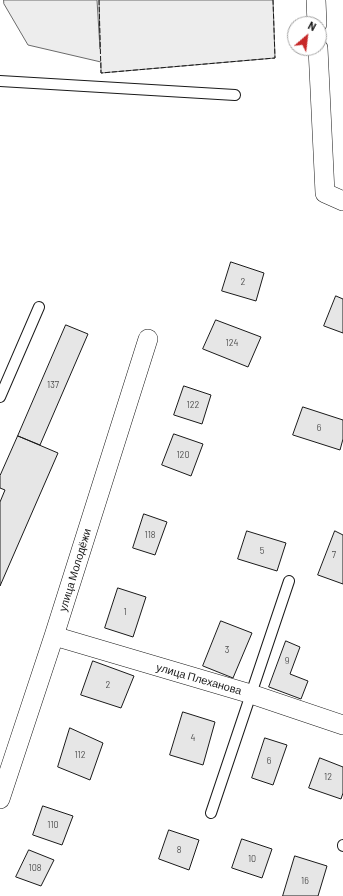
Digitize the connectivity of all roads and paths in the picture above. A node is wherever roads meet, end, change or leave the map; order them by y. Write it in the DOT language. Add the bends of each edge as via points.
graph roads {
  1 [pos="316,0"];
  2 [pos="317,16"];
  3 [pos="318,56"];
  4 [pos="0,81"];
  5 [pos="235,95"];
  6 [pos="343,201"];
  7 [pos="39,307"];
  8 [pos="148,339"];
  9 [pos="0,397"];
  10 [pos="289,581"];
  11 [pos="54,636"];
  12 [pos="250,694"];
  13 [pos="343,724"];
  14 [pos="0,799"];
  15 [pos="211,813"];
  1 -- 2 [label="street"];
  3 -- 6 [label="street" via="325,193"];
  4 -- 5 [label="lane"];
  7 -- 9 [label="lane"];
  8 -- 11 [label="street, улица Молодёжи"];
  10 -- 12 [label="lane"];
  11 -- 12 [label="street, улица Плеханова"];
  11 -- 14 [label="street, улица Молодёжи"];
  12 -- 13 [label="street, улица Плеханова"];
  12 -- 15 [label="lane"];
}
